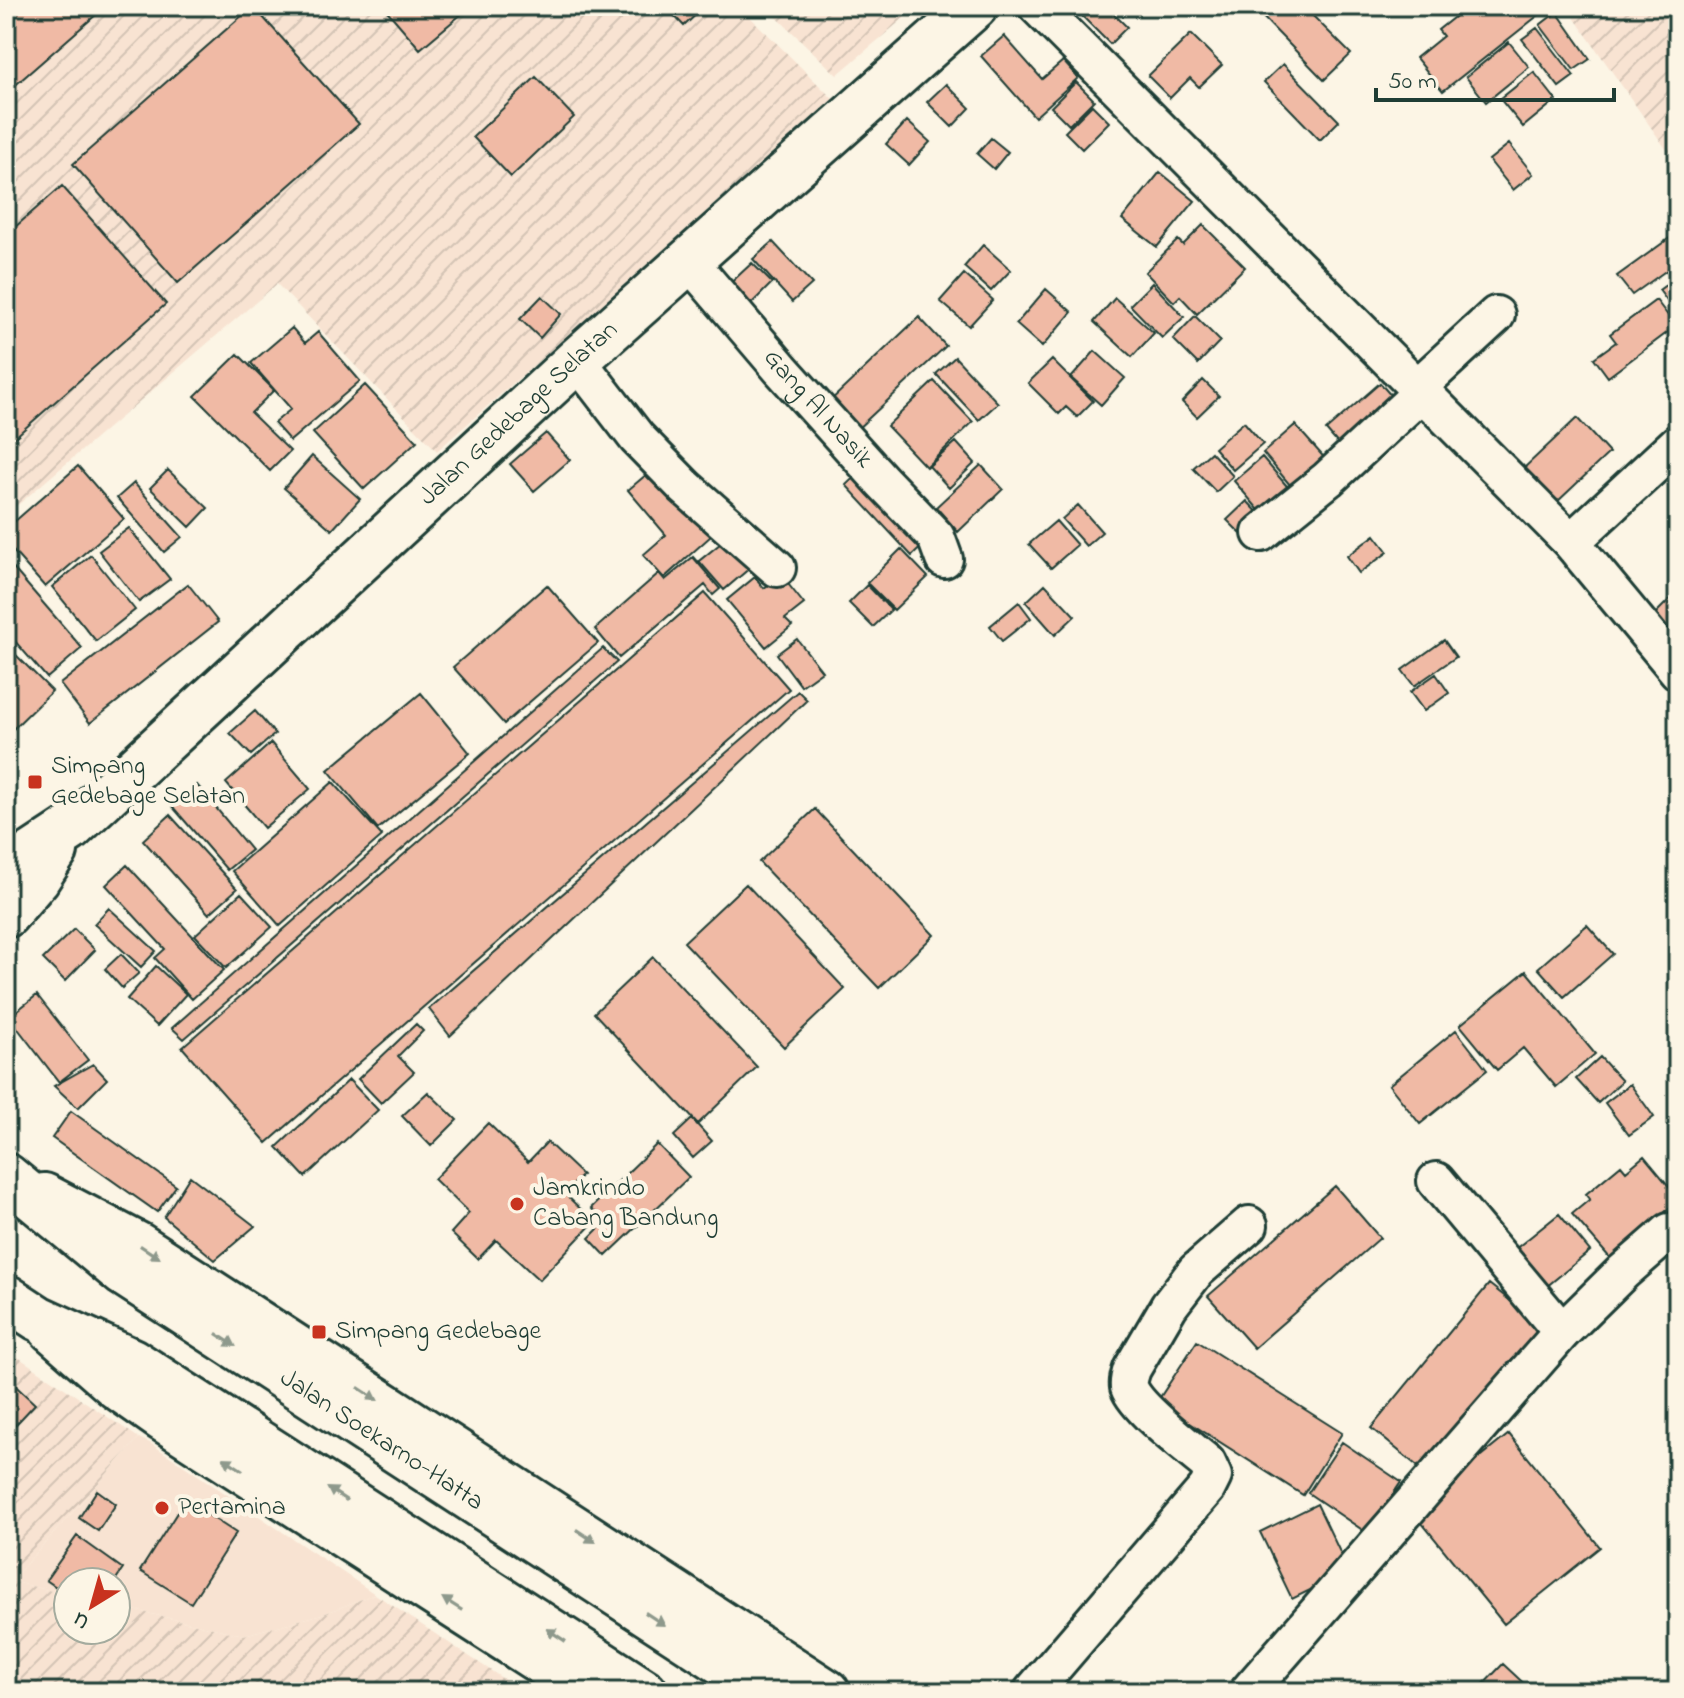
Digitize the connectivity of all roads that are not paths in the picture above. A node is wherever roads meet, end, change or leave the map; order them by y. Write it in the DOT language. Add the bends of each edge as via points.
graph roads {
  1 [pos="975,6"];
  2 [pos="1037,6"];
  3 [pos="689,261"];
  4 [pos="1496,315"];
  5 [pos="577,360"];
  6 [pos="1419,390"];
  7 [pos="1678,443"];
  8 [pos="1261,533"];
  9 [pos="1571,542"];
  10 [pos="944,559"];
  11 [pos="777,568"];
  12 [pos="1678,671"];
  13 [pos="21,875"];
  14 [pos="6,915"];
  15 [pos="6,941"];
  16 [pos="6,1176"];
  17 [pos="1436,1181"];
  18 [pos="1249,1225"];
  19 [pos="1669,1232"];
  20 [pos="22,1307"];
  21 [pos="1562,1332"];
  22 [pos="588,1692"];
  23 [pos="645,1692"];
  24 [pos="768,1692"];
  25 [pos="827,1692"];
  26 [pos="1032,1692"];
  27 [pos="1248,1692"];
  1 -- 3 [label="main road, Jalan Gedebage Selatan"];
  2 -- 6 [label="street"];
  3 -- 5 [label="main road, Jalan Gedebage Selatan"];
  3 -- 10 [label="street, Gang Al Nasik" via="936,537"];
  4 -- 6 [label="street"];
  5 -- 11 [label="street" via="637,438"];
  5 -- 13 [label="main road, Jalan Gedebage Selatan"];
  6 -- 8 [label="street" via="1328,479"];
  6 -- 9 [label="street"];
  7 -- 9 [label="street"];
  9 -- 12 [label="street"];
  13 -- 14 [label="main road, Jalan Gedebage Selatan"];
  13 -- 15 [label="main road" via="26,911"];
  16 -- 24 [label="main road, Jalan Soekarno-Hatta, one-way" via="123,1273"];
  16 -- 25 [label="main road, one-way" via="138,1245"];
  17 -- 21 [label="street"];
  18 -- 26 [label="street" via="1196,1271 1129,1376 1128,1384 1143,1408 1207,1463 1213,1476"];
  19 -- 21 [label="street"];
  22 -- 20 [label="main road, one-way" via="163,1419"];
  23 -- 20 [label="main road, one-way" via="132,1361"];
  21 -- 27 [label="street"];
}
